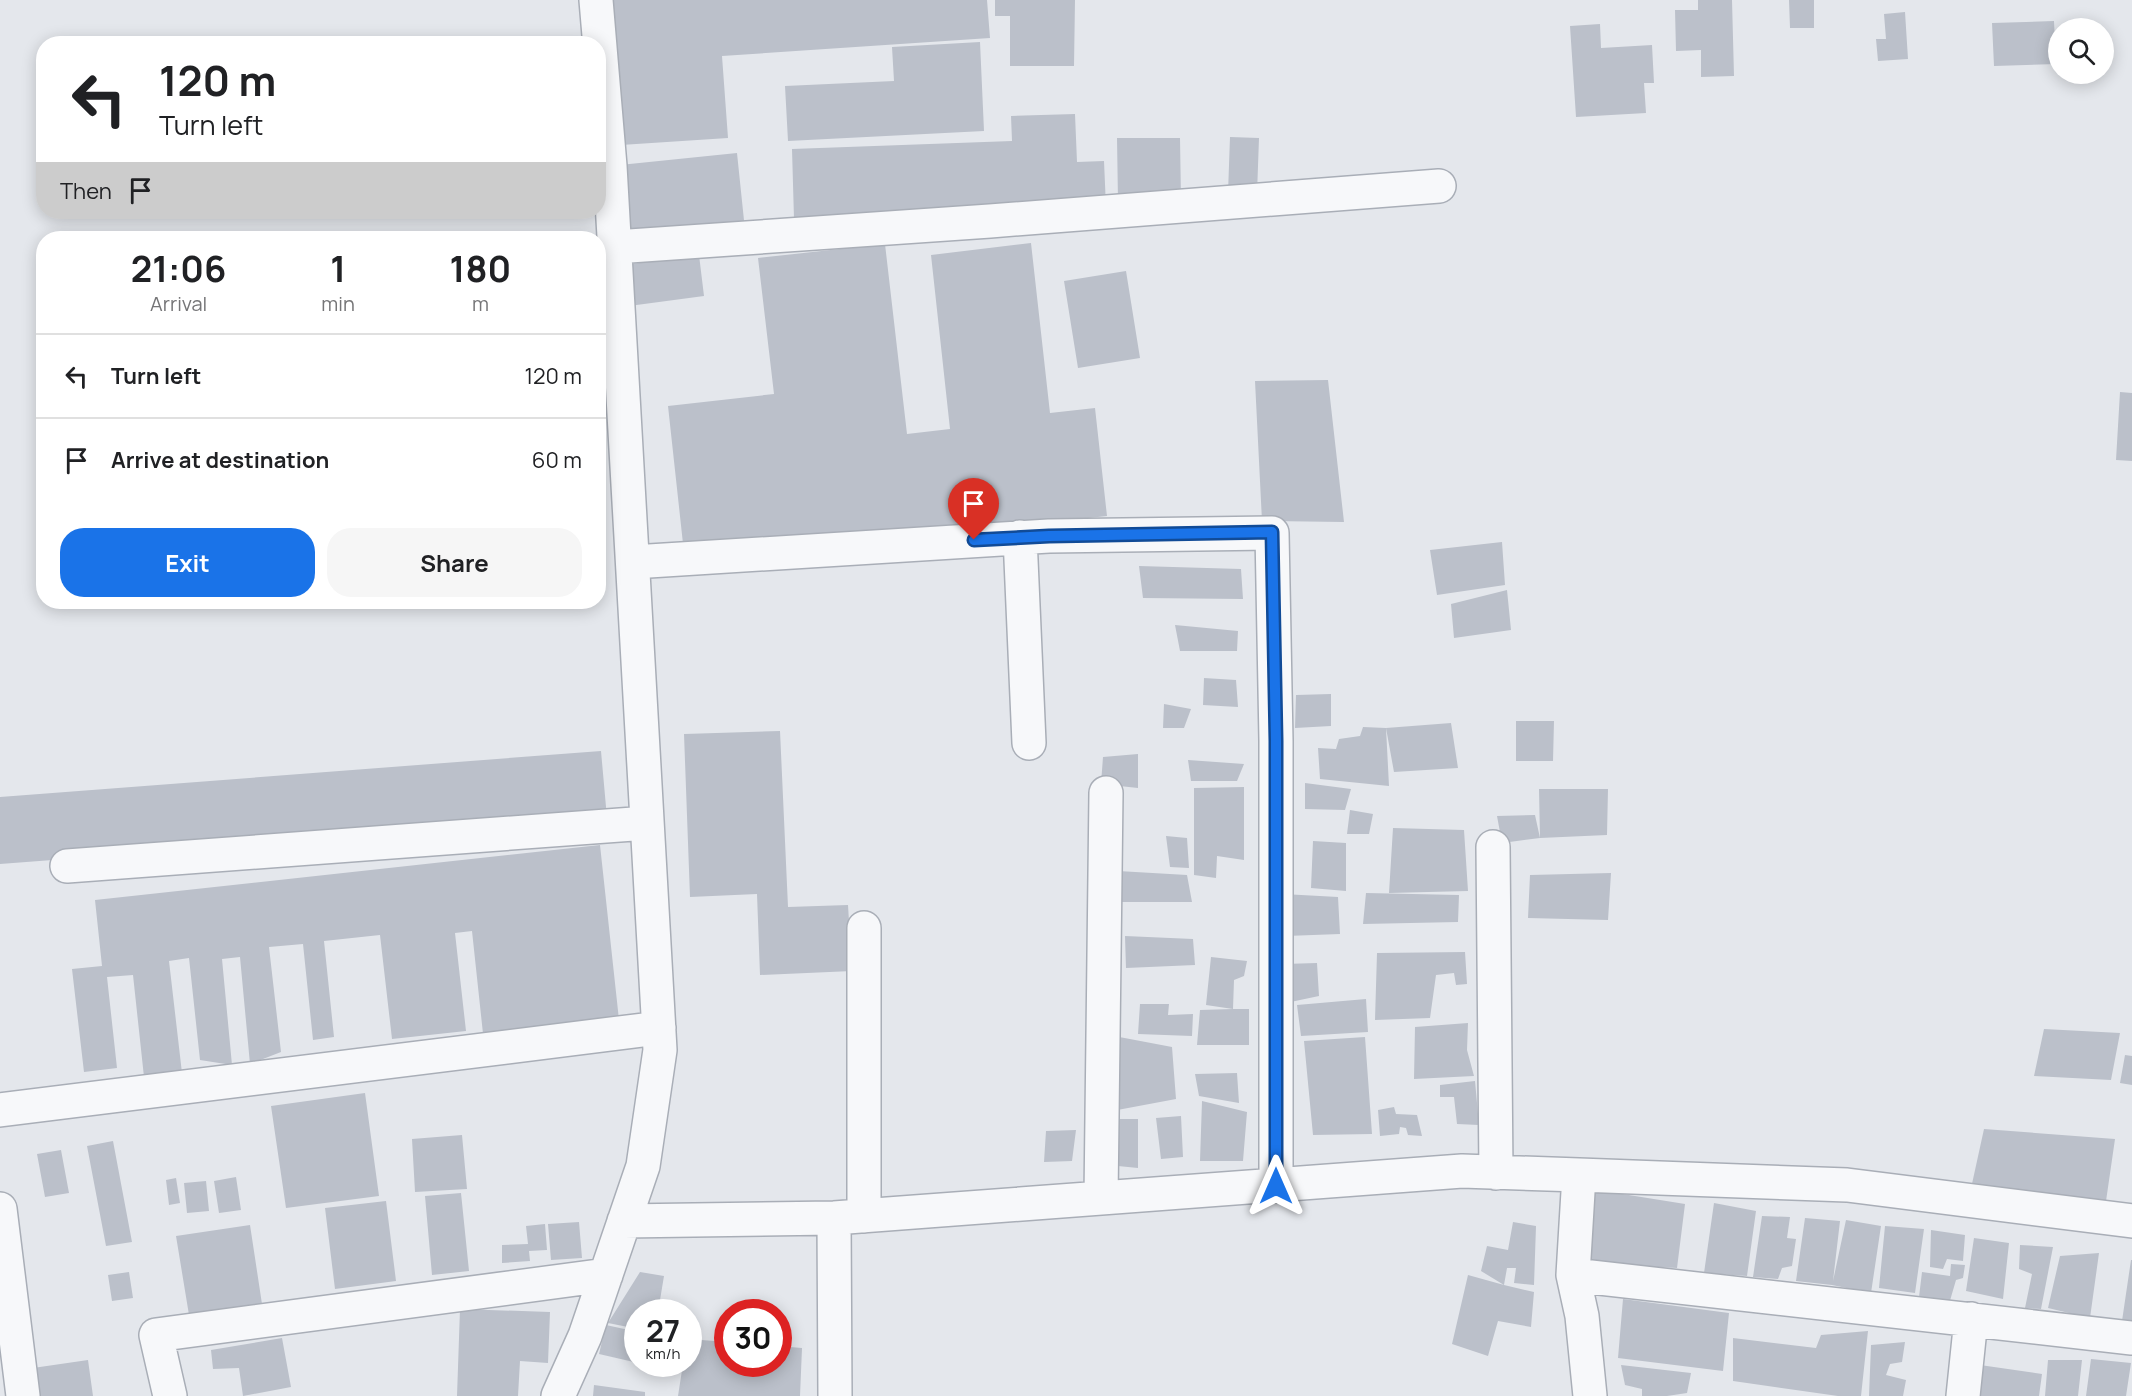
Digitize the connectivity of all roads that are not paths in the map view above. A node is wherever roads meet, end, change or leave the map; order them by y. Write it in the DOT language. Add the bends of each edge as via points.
graph roads {
  1 [pos="596,0"];
  2 [pos="599,36"];
  3 [pos="606,129"];
  4 [pos="1438,186"];
  5 [pos="615,246"];
  6 [pos="1020,537"];
  7 [pos="633,562"];
  8 [pos="1029,743"];
  9 [pos="1106,794"];
  10 [pos="647,823"];
  11 [pos="1492,847"];
  12 [pos="67,866"];
  13 [pos="864,928"];
  14 [pos="658,1028"];
  15 [pos="0,1110"];
  16 [pos="1496,1173"];
  17 [pos="1579,1175"];
  18 [pos="1276,1186"];
  19 [pos="1101,1198"];
  20 [pos="0,1209"];
  21 [pos="849,1217"];
  22 [pos="624,1221"];
  23 [pos="2132,1221"];
  24 [pos="606,1275"];
  25 [pos="1573,1275"];
  26 [pos="1971,1319"];
  27 [pos="2132,1338"];
  28 [pos="23,1396"];
  29 [pos="170,1396"];
  30 [pos="558,1396"];
  31 [pos="835,1396"];
  32 [pos="1590,1396"];
  33 [pos="1963,1396"];
  1 -- 2 [label="street"];
  3 -- 5 [label="street"];
  4 -- 5 [label="street"];
  5 -- 7 [label="street"];
  6 -- 7 [label="street"];
  6 -- 8 [label="street"];
  6 -- 18 [label="street" via="1272,532"];
  7 -- 10 [label="street"];
  9 -- 19 [label="street"];
  10 -- 12 [label="street"];
  10 -- 14 [label="street"];
  11 -- 16 [label="street"];
  13 -- 21 [label="street"];
  14 -- 15 [label="street"];
  14 -- 22 [label="street" via="660,1050 643,1166"];
  16 -- 17 [label="street"];
  16 -- 18 [label="street" via="1462,1171"];
  17 -- 23 [label="street" via="1847,1185"];
  17 -- 25 [label="street"];
  18 -- 19 [label="street"];
  19 -- 21 [label="street"];
  20 -- 28 [label="street"];
  21 -- 22 [label="street"];
  21 -- 31 [label="street"];
  22 -- 24 [label="street"];
  24 -- 29 [label="street" via="156,1335"];
  24 -- 30 [label="street"];
  25 -- 26 [label="street"];
  25 -- 32 [label="street" via="1582,1316"];
  26 -- 27 [label="street"];
  26 -- 33 [label="street"];
}
